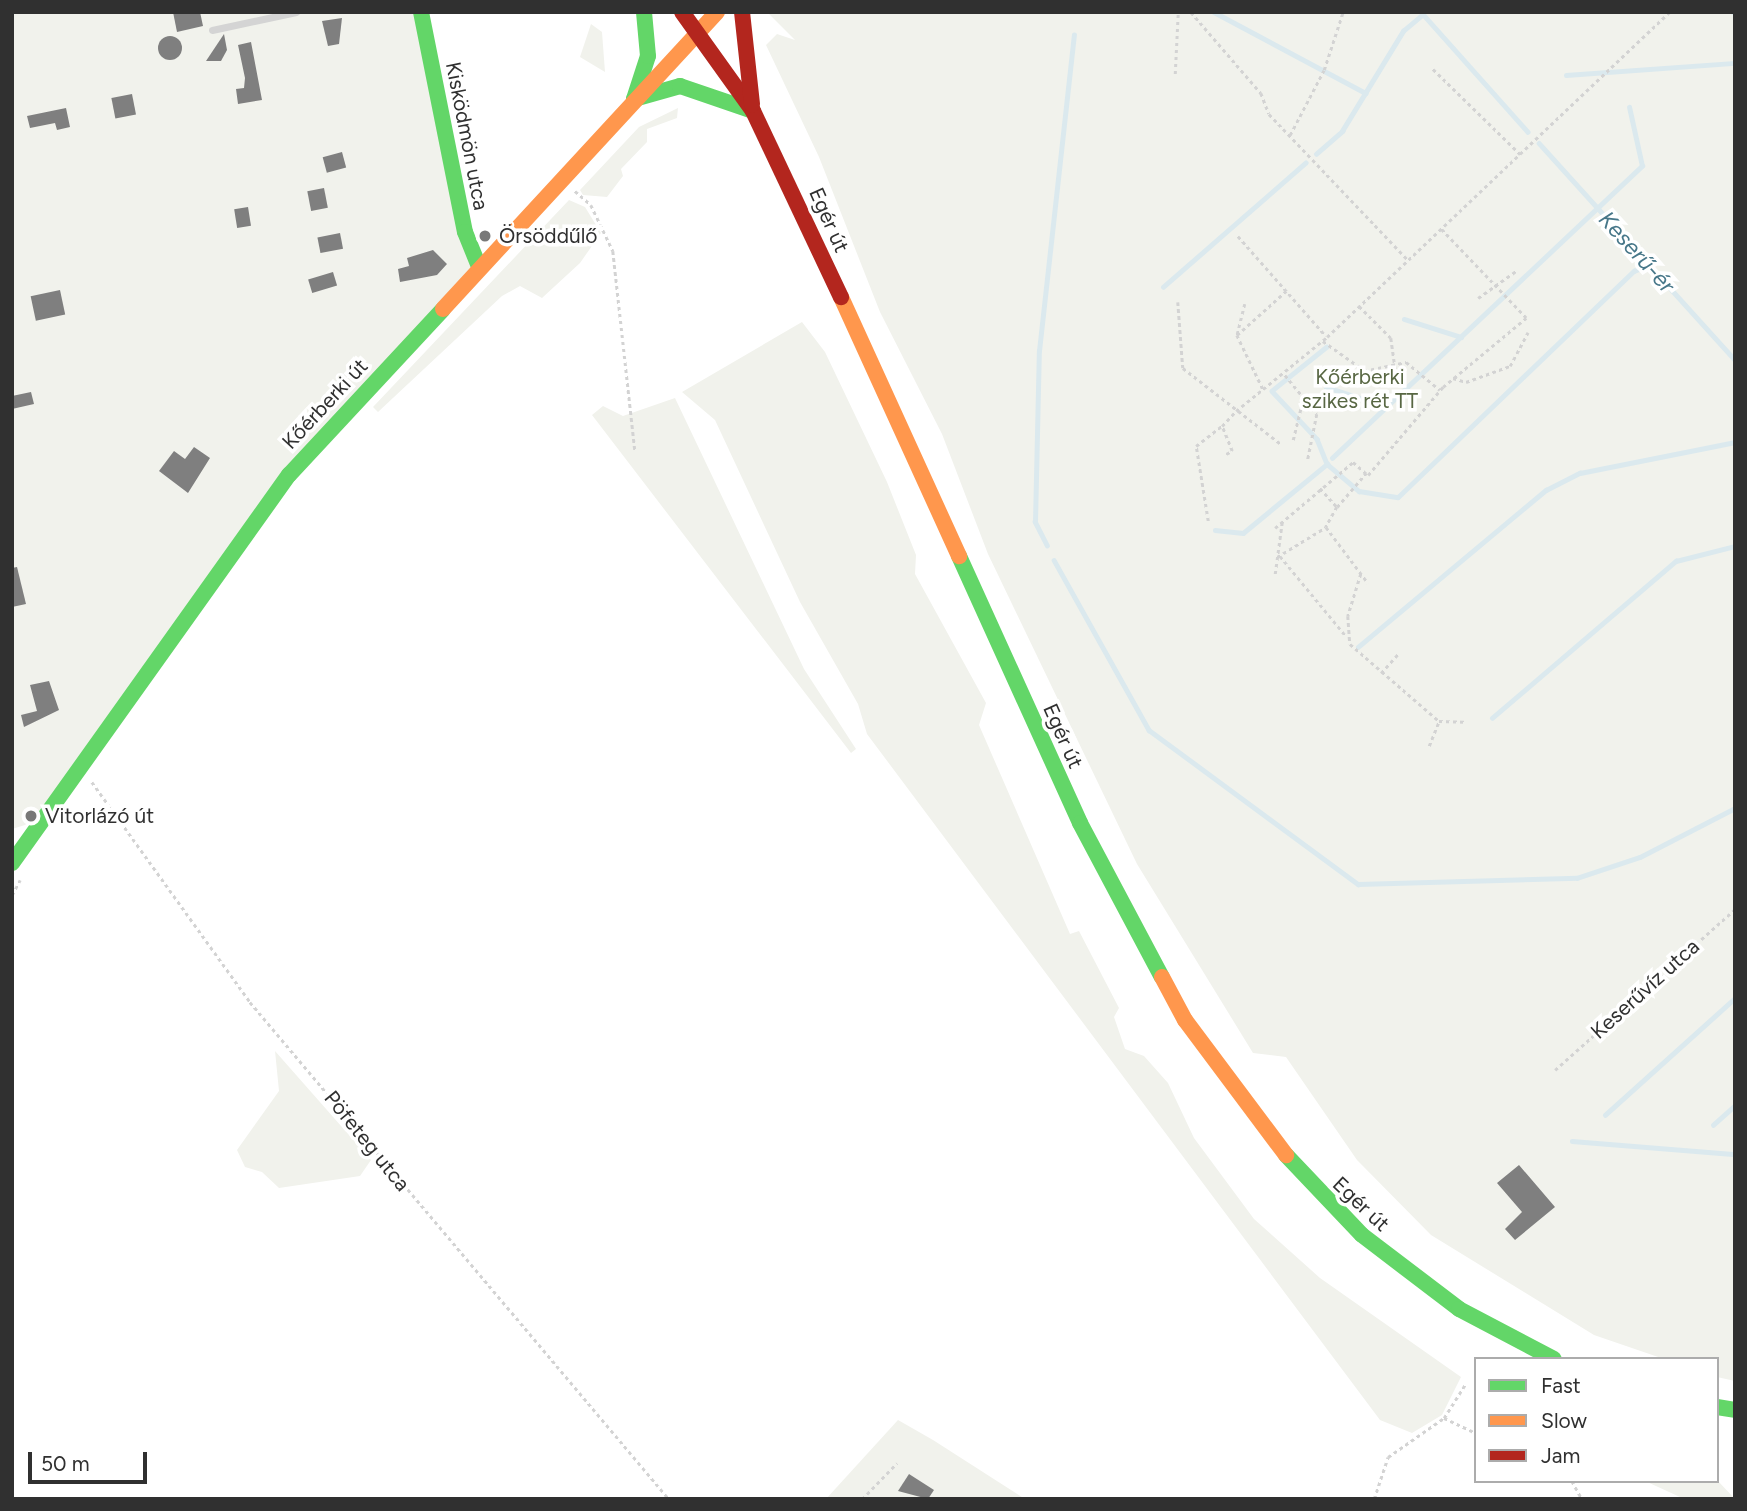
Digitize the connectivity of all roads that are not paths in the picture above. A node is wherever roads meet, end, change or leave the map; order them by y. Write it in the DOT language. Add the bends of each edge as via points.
graph roads {
  1 [pos="296,12"];
  2 [pos="421,12"];
  3 [pos="644,12"];
  4 [pos="682,12"];
  5 [pos="717,12"];
  6 [pos="742,12"];
  7 [pos="212,30"];
  8 [pos="698,33"];
  9 [pos="634,99"];
  10 [pos="753,111"];
  11 [pos="479,266"];
  12 [pos="19,866"];
  13 [pos="1550,1357"];
  1 -- 7 [label="lane"];
  2 -- 11 [label="main road, Kisködmön utca" via="465,232"];
  3 -- 9 [label="main road" via="648,56"];
  4 -- 8 [label="main road, Egér út"];
  5 -- 8 [label="main road, Kőérberki út"];
  6 -- 10 [label="main road"];
  8 -- 9 [label="main road, Kőérberki út"];
  8 -- 10 [label="main road, Egér út"];
  9 -- 10 [label="main road" via="680,86"];
  9 -- 11 [label="main road, Kőérberki út"];
  10 -- 13 [label="main road, Egér út" via="1080,823 1185,1020 1270,1138 1362,1235 1459,1309"];
  11 -- 12 [label="main road, Kőérberki út" via="249,524 86,777"];
}
